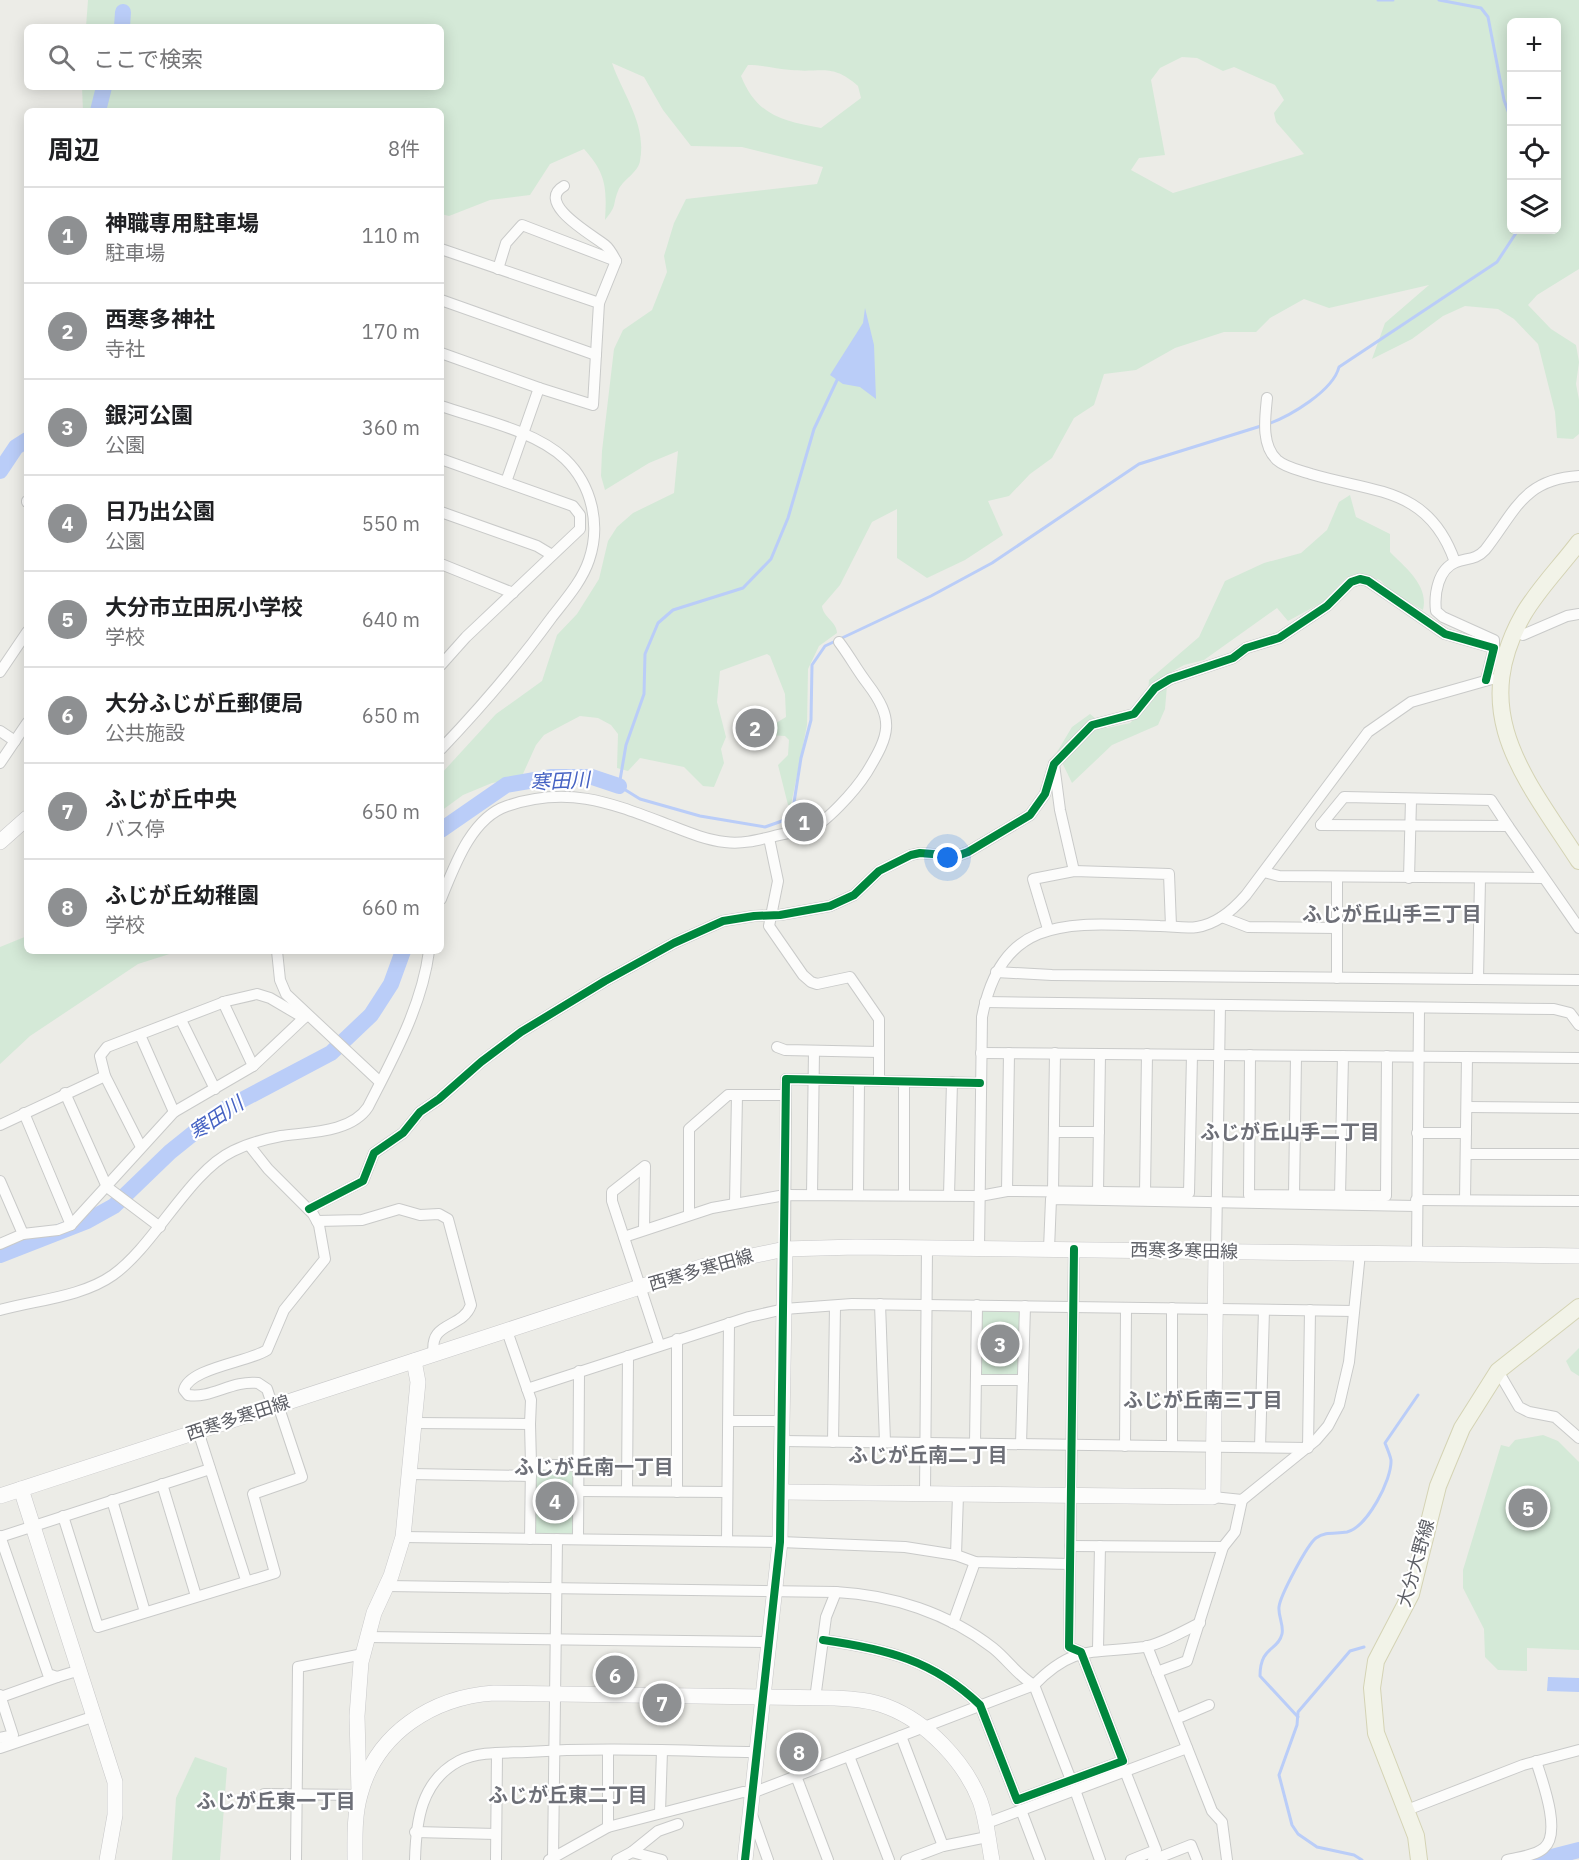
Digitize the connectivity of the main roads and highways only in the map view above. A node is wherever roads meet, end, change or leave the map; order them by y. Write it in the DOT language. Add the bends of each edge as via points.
graph roads {
  1 [pos="1579,542"];
  2 [pos="1579,861"];
  3 [pos="1579,1307"];
  4 [pos="1419,1860"];
  1 -- 2 [label="main road" via="1524,613 1493,679 1514,758"];
  3 -- 4 [label="main road, 大分大野線" via="1498,1371 1451,1451 1438,1486 1411,1594 1374,1670 1376,1733 1416,1836"];
}
